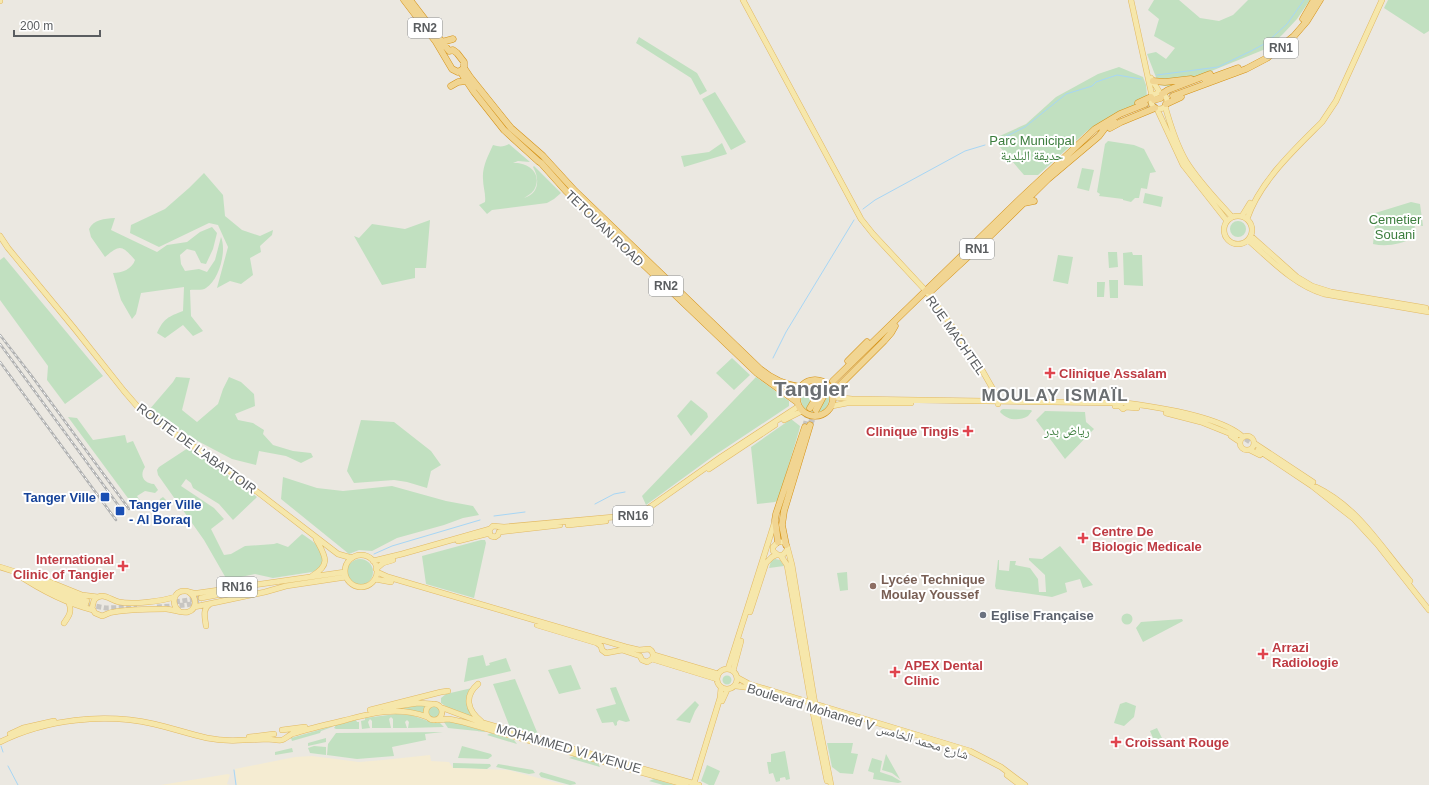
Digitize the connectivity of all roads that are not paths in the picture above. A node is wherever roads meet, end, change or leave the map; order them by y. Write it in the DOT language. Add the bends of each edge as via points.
graph roads {
  1 [pos="404,0"];
  2 [pos="410,0"];
  3 [pos="743,0"];
  4 [pos="1131,0"];
  5 [pos="1314,0"];
  6 [pos="1320,0"];
  7 [pos="1379,0"];
  8 [pos="1382,0"];
  9 [pos="453,39"];
  10 [pos="442,42"];
  11 [pos="447,54"];
  12 [pos="462,69"];
  13 [pos="1226,74"];
  14 [pos="1148,75"];
  15 [pos="1197,79"];
  16 [pos="466,81"];
  17 [pos="1153,81"];
  18 [pos="451,86"];
  19 [pos="1339,92"];
  20 [pos="1173,95"];
  21 [pos="1158,101"];
  22 [pos="1096,127"];
  23 [pos="1099,136"];
  24 [pos="541,159"];
  25 [pos="543,173"];
  26 [pos="550,173"];
  27 [pos="1034,201"];
  28 [pos="1024,203"];
  29 [pos="1232,217"];
  30 [pos="1245,217"];
  31 [pos="1227,221"];
  32 [pos="0,236"];
  33 [pos="1249,238"];
  34 [pos="927,292"];
  35 [pos="1429,309"];
  36 [pos="1429,312"];
  37 [pos="895,326"];
  38 [pos="882,333"];
  39 [pos="826,383"];
  40 [pos="800,387"];
  41 [pos="822,394"];
  42 [pos="833,394"];
  43 [pos="998,402"];
  44 [pos="832,406"];
  45 [pos="801,408"];
  46 [pos="815,411"];
  47 [pos="1195,418"];
  48 [pos="808,426"];
  49 [pos="1240,438"];
  50 [pos="1254,443"];
  51 [pos="1250,450"];
  52 [pos="1259,450"];
  53 [pos="788,487"];
  54 [pos="1319,490"];
  55 [pos="775,520"];
  56 [pos="498,529"];
  57 [pos="490,531"];
  58 [pos="315,536"];
  59 [pos="778,542"];
  60 [pos="787,547"];
  61 [pos="334,551"];
  62 [pos="779,555"];
  63 [pos="352,558"];
  64 [pos="373,561"];
  65 [pos="0,567"];
  66 [pos="377,571"];
  67 [pos="17,573"];
  68 [pos="345,573"];
  69 [pos="309,578"];
  70 [pos="375,579"];
  71 [pos="286,584"];
  72 [pos="190,593"];
  73 [pos="98,597"];
  74 [pos="175,597"];
  75 [pos="202,600"];
  76 [pos="87,602"];
  77 [pos="69,603"];
  78 [pos="211,603"];
  79 [pos="1429,605"];
  80 [pos="110,606"];
  81 [pos="194,607"];
  82 [pos="93,610"];
  83 [pos="1429,610"];
  84 [pos="180,611"];
  85 [pos="64,623"];
  86 [pos="206,626"];
  87 [pos="606,641"];
  88 [pos="612,643"];
  89 [pos="601,646"];
  90 [pos="612,651"];
  91 [pos="641,653"];
  92 [pos="653,657"];
  93 [pos="731,670"];
  94 [pos="718,676"];
  95 [pos="738,678"];
  96 [pos="478,684"];
  97 [pos="736,686"];
  98 [pos="721,688"];
  99 [pos="727,690"];
  100 [pos="448,691"];
  101 [pos="432,704"];
  102 [pos="813,705"];
  103 [pos="440,707"];
  104 [pos="370,710"];
  105 [pos="427,718"];
  106 [pos="437,720"];
  107 [pos="485,724"];
  108 [pos="282,730"];
  109 [pos="275,736"];
  110 [pos="4,738"];
  111 [pos="284,739"];
  112 [pos="0,742"];
  113 [pos="696,784"];
  114 [pos="686,785"];
  115 [pos="828,785"];
  116 [pos="831,785"];
  117 [pos="1020,785"];
  118 [pos="1025,785"];
  1 -- 11 [label="highway, RN2"];
  2 -- 10 [label="highway, RN2"];
  3 -- 34 [label="main road, RUE MACHTEL" via="855,210 873,234"];
  4 -- 14 [label="main road"];
  5 -- 13 [label="highway, RN1" via="1296,28 1275,49"];
  6 -- 13 [label="highway, RN1" via="1301,28 1277,52 1257,64"];
  7 -- 19 [label="main road"];
  8 -- 19 [label="main road"];
  9 -- 10 [label="highway"];
  10 -- 11 [label="highway, RN2"];
  11 -- 12 [label="highway, RN2" via="446,60 453,70"];
  11 -- 12 [label="highway, RN2" via="454,51 457,53 464,62"];
  12 -- 16 [label="highway, RN2"];
  12 -- 24 [label="highway, RN2" via="492,107"];
  13 -- 15 [label="highway" via="1214,73"];
  13 -- 20 [label="highway, RN1"];
  13 -- 21 [label="highway" via="1215,84"];
  14 -- 17 [label="main road"];
  14 -- 21 [label="main road"];
  15 -- 17 [label="highway"];
  15 -- 21 [label="highway" via="1168,90"];
  16 -- 18 [label="highway"];
  16 -- 24 [label="highway, RN2" via="518,146"];
  17 -- 21 [label="main road"];
  19 -- 30 [label="main road" via="1326,117 1266,183"];
  21 -- 22 [label="highway" via="1114,113"];
  21 -- 23 [label="highway"];
  21 -- 29 [label="main road" via="1186,160 1204,186"];
  21 -- 31 [label="main road" via="1183,165"];
  22 -- 23 [label="highway, RN1" via="1120,114 1145,106 1114,121"];
  22 -- 34 [label="highway, RN1"];
  23 -- 28 [label="highway, RN1"];
  24 -- 26 [label="highway, TETOUAN ROAD / RN2"];
  24 -- 40 [label="highway, RN2" via="760,369 776,380"];
  25 -- 26 [label="highway"];
  26 -- 45 [label="highway, TETOUAN ROAD / RN2" via="757,373"];
  27 -- 28 [label="highway"];
  28 -- 34 [label="highway, RN1"];
  29 -- 30 [label="main road"];
  29 -- 31 [label="main road"];
  30 -- 33 [label="main road" via="1252,226"];
  31 -- 33 [label="main road" via="1224,229 1229,241 1238,244"];
  32 -- 58 [label="main road, ROUTE DE L’ABATTOIR" via="138,406 225,467"];
  33 -- 35 [label="main road" via="1312,286 1331,292"];
  33 -- 36 [label="main road" via="1293,278 1310,289 1324,294"];
  34 -- 37 [label="highway, RN1"];
  34 -- 38 [label="highway, RN1"];
  34 -- 43 [label="main road, RUE MACHTEL" via="978,363"];
  37 -- 38 [label="highway" via="834,382"];
  37 -- 42 [label="highway, RN1"];
  38 -- 39 [label="highway, RN1" via="864,345"];
  39 -- 40 [label="highway" via="813,380"];
  39 -- 42 [label="highway"];
  40 -- 45 [label="highway" via="797,397"];
  41 -- 46 [label="highway" via="813,402"];
  42 -- 43 [label="main road" via="865,400"];
  42 -- 44 [label="highway"];
  43 -- 44 [label="main road"];
  43 -- 47 [label="main road" via="1160,408"];
  44 -- 46 [label="highway" via="826,413"];
  45 -- 46 [label="highway"];
  45 -- 53 [label="highway" via="784,482"];
  45 -- 56 [label="main road, RN16" via="721,457 636,516"];
  46 -- 53 [label="highway" via="801,463"];
  47 -- 49 [label="main road"];
  47 -- 49 [label="main road" via="1232,437"];
  48 -- 53 [label="highway"];
  49 -- 50 [label="main road" via="1250,437"];
  49 -- 51 [label="main road" via="1242,448"];
  50 -- 51 [label="main road"];
  50 -- 54 [label="main road" via="1306,478"];
  51 -- 54 [label="main road"];
  52 -- 54 [label="main road"];
  53 -- 55 [label="highway"];
  53 -- 60 [label="highway" via="782,525"];
  54 -- 79 [label="main road" via="1341,503 1362,521"];
  54 -- 83 [label="main road" via="1358,523"];
  55 -- 59 [label="highway"];
  55 -- 93 [label="main road"];
  56 -- 57 [label="main road, RN16" via="493,526"];
  56 -- 57 [label="main road, RN16" via="498,535 495,537"];
  57 -- 64 [label="main road, RN16"];
  57 -- 66 [label="main road, RN16" via="382,563"];
  58 -- 61 [label="main road, ROUTE DE L’ABATTOIR"];
  58 -- 69 [label="main road" via="324,552 325,562 321,570"];
  59 -- 60 [label="main road"];
  59 -- 62 [label="main road" via="772,549"];
  60 -- 62 [label="main road" via="785,554"];
  60 -- 102 [label="main road" via="793,568"];
  61 -- 63 [label="main road, ROUTE DE L’ABATTOIR"];
  61 -- 68 [label="main road, ROUTE DE L’ABATTOIR"];
  62 -- 93 [label="main road" via="772,557 766,564"];
  62 -- 102 [label="main road" via="787,565"];
  63 -- 64 [label="main road, RN16" via="361,555"];
  63 -- 68 [label="main road"];
  64 -- 66 [label="main road"];
  65 -- 67 [label="main road, RN16"];
  66 -- 70 [label="main road"];
  66 -- 87 [label="main road" via="388,578"];
  67 -- 73 [label="main road, RN16" via="35,576 82,595"];
  67 -- 76 [label="main road, RN16" via="59,594"];
  67 -- 77 [label="main road, RN16" via="50,595"];
  68 -- 69 [label="main road, RN16"];
  68 -- 70 [label="main road" via="349,582 357,587 368,585"];
  68 -- 71 [label="main road, RN16"];
  69 -- 71 [label="main road, RN16"];
  70 -- 89 [label="main road" via="387,580 579,637"];
  71 -- 72 [label="main road, RN16" via="262,584"];
  71 -- 75 [label="main road, RN16 / RN16"];
  71 -- 78 [label="main road, RN16" via="265,592"];
  72 -- 74 [label="main road, RN16" via="182,592"];
  72 -- 81 [label="main road" via="195,599"];
  73 -- 80 [label="main road, RN16" via="103,596"];
  73 -- 82 [label="main road" via="92,602"];
  74 -- 80 [label="main road, RN16"];
  74 -- 84 [label="main road" via="174,606"];
  77 -- 82 [label="main road, RN16"];
  77 -- 85 [label="main road" via="70,614"];
  78 -- 81 [label="main road, RN16"];
  78 -- 86 [label="main road" via="205,610"];
  80 -- 82 [label="main road, RN16" via="104,616 95,614"];
  80 -- 84 [label="main road, RN16" via="118,611"];
  81 -- 84 [label="main road, RN16" via="188,612"];
  87 -- 88 [label="main road"];
  87 -- 89 [label="main road"];
  88 -- 90 [label="main road"];
  88 -- 91 [label="main road"];
  89 -- 90 [label="main road" via="604,653"];
  90 -- 91 [label="main road"];
  91 -- 92 [label="main road" via="645,648 649,649"];
  91 -- 92 [label="main road" via="645,662 649,662"];
  92 -- 94 [label="main road"];
  93 -- 94 [label="main road" via="724,670"];
  93 -- 95 [label="main road"];
  94 -- 98 [label="main road"];
  95 -- 97 [label="main road"];
  95 -- 102 [label="main road, Boulevard Mohamed V شارع محمد الخامس"];
  96 -- 107 [label="main road" via="471,692 469,702 474,715"];
  97 -- 99 [label="main road"];
  97 -- 102 [label="main road, Boulevard Mohamed V شارع محمد الخامس" via="749,687"];
  98 -- 99 [label="main road"];
  98 -- 113 [label="main road"];
  99 -- 113 [label="main road"];
  100 -- 104 [label="main road"];
  101 -- 103 [label="main road"];
  101 -- 104 [label="main road" via="418,703"];
  101 -- 105 [label="main road" via="426,710"];
  102 -- 115 [label="main road"];
  102 -- 116 [label="main road"];
  102 -- 117 [label="main road, Boulevard Mohamed V شارع محمد الخامس" via="968,753 999,769"];
  102 -- 118 [label="main road" via="970,751 1001,767"];
  103 -- 106 [label="main road" via="441,715"];
  103 -- 107 [label="main road, MOHAMMED VI AVENUE"];
  104 -- 108 [label="main road" via="303,728"];
  105 -- 106 [label="main road"];
  105 -- 111 [label="main road" via="406,711 385,711 304,731"];
  106 -- 114 [label="main road, MOHAMMED VI AVENUE" via="463,722"];
  107 -- 113 [label="main road, MOHAMMED VI AVENUE"];
  108 -- 109 [label="main road" via="278,730"];
  108 -- 111 [label="main road" via="285,733"];
  109 -- 110 [label="main road" via="239,741 217,740 152,724 112,719 60,723"];
  109 -- 111 [label="main road" via="280,741"];
  110 -- 112 [label="main road"];
}
